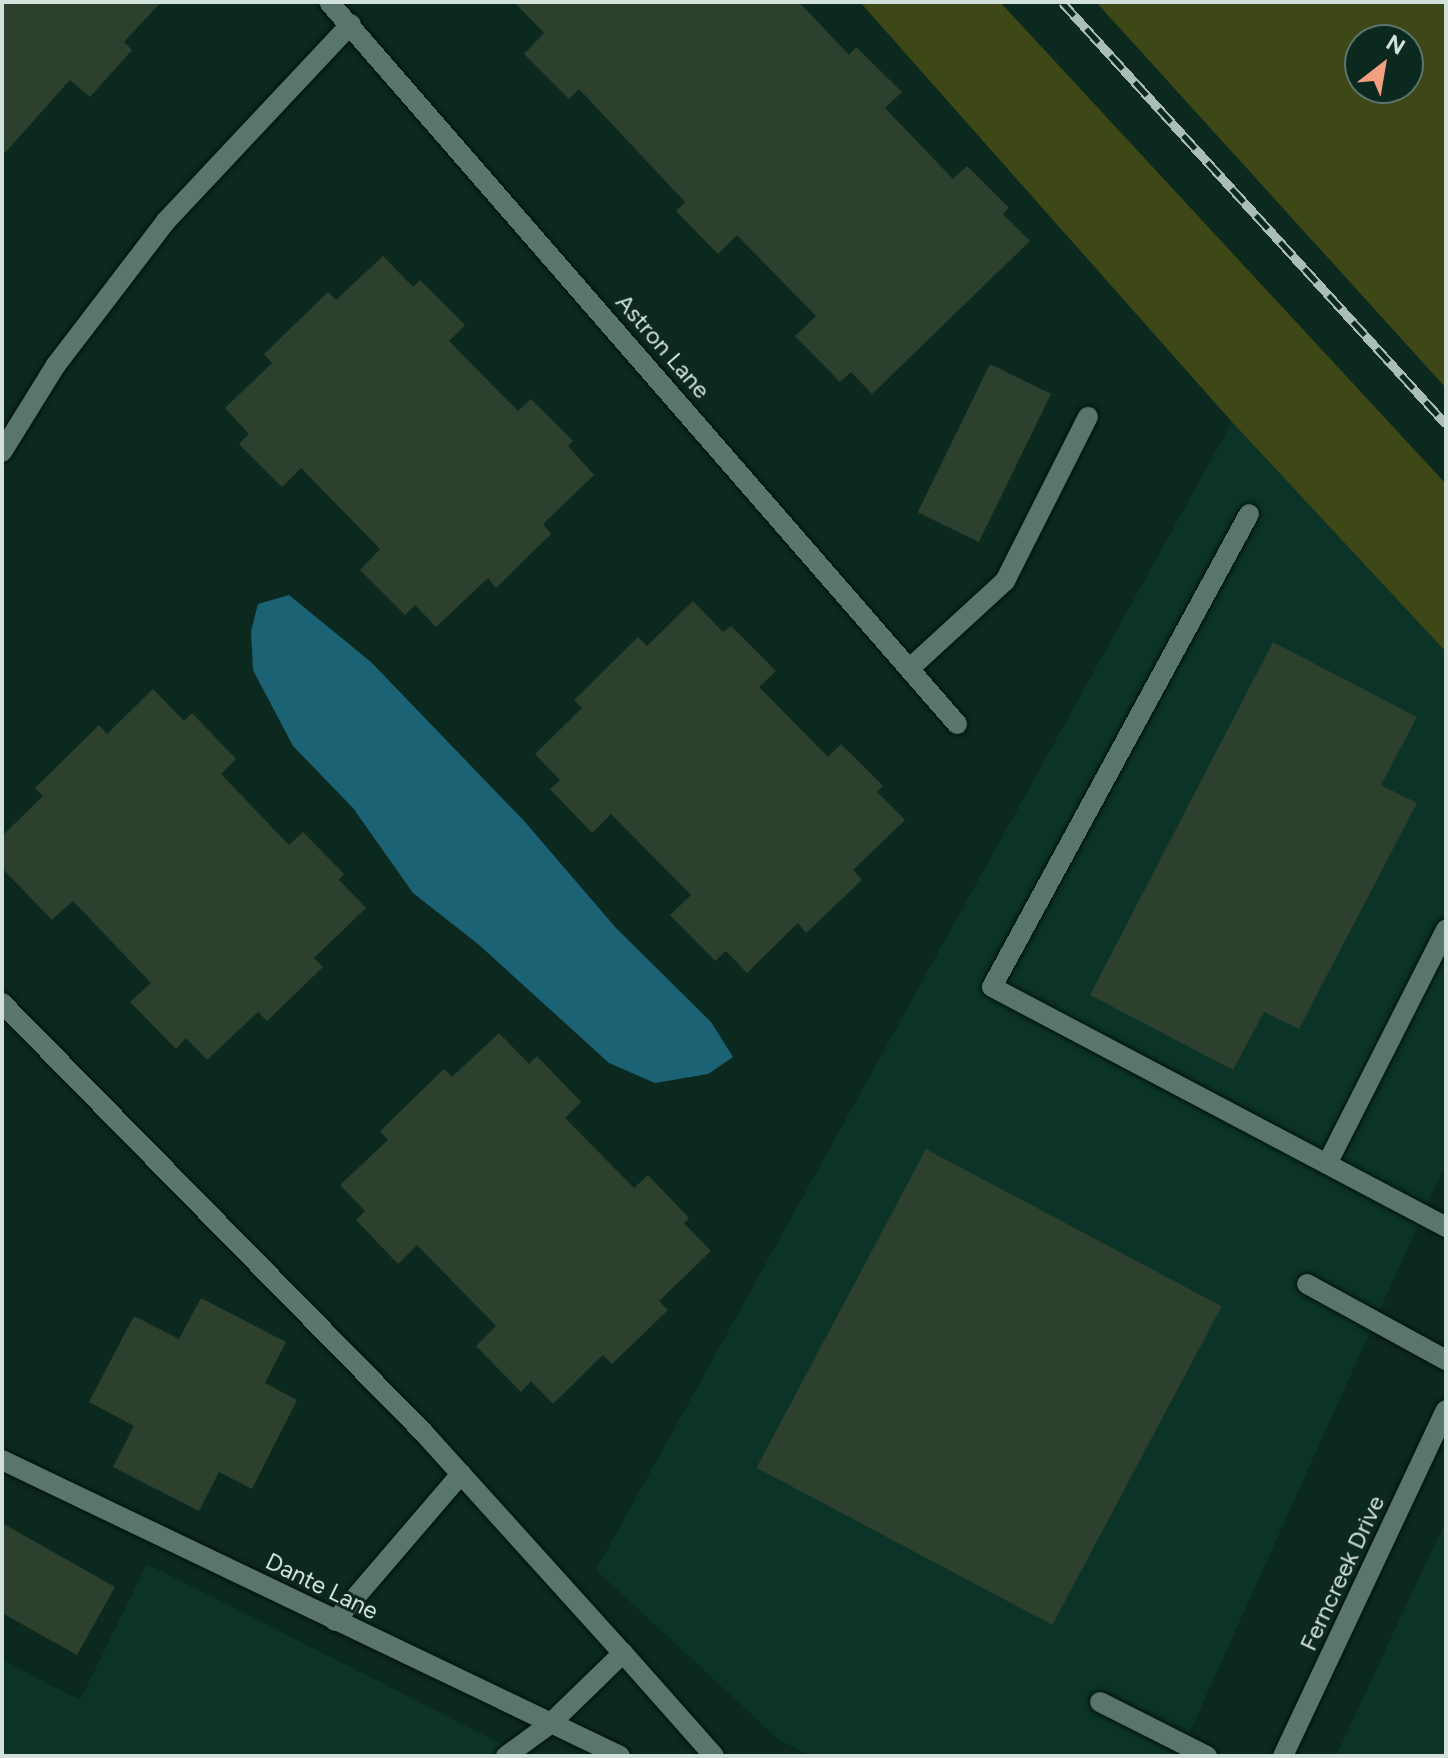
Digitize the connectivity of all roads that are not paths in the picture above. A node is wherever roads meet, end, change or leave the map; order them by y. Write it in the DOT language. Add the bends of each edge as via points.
graph roads {
  1 [pos="329,2"];
  2 [pos="351,24"];
  3 [pos="1088,417"];
  4 [pos="2,452"];
  5 [pos="1249,514"];
  6 [pos="910,668"];
  7 [pos="957,724"];
  8 [pos="1446,929"];
  9 [pos="2,1003"];
  10 [pos="1327,1164"];
  11 [pos="1446,1227"];
  12 [pos="1307,1284"];
  13 [pos="1446,1360"];
  14 [pos="1446,1410"];
  15 [pos="2,1460"];
  16 [pos="461,1474"];
  17 [pos="335,1621"];
  18 [pos="623,1653"];
  19 [pos="1100,1702"];
  20 [pos="550,1724"];
  21 [pos="506,1756"];
  22 [pos="620,1756"];
  23 [pos="714,1756"];
  24 [pos="1207,1756"];
  25 [pos="1283,1756"];
  1 -- 2 [label="street, Astron Lane"];
  2 -- 4 [label="street" via="166,221 56,365"];
  2 -- 6 [label="street, Astron Lane"];
  3 -- 6 [label="street" via="1005,581"];
  5 -- 10 [label="street" via="992,987"];
  6 -- 7 [label="street, Astron Lane"];
  8 -- 10 [label="street"];
  9 -- 16 [label="street"];
  10 -- 11 [label="street"];
  12 -- 13 [label="street"];
  14 -- 25 [label="street, Ferncreek Drive"];
  15 -- 17 [label="street, Dante Lane"];
  16 -- 17 [label="street"];
  16 -- 18 [label="street"];
  17 -- 20 [label="street, Dante Lane"];
  18 -- 20 [label="street"];
  18 -- 23 [label="street"];
  19 -- 24 [label="street"];
  20 -- 21 [label="street"];
  20 -- 22 [label="street, Dante Lane"];
}
